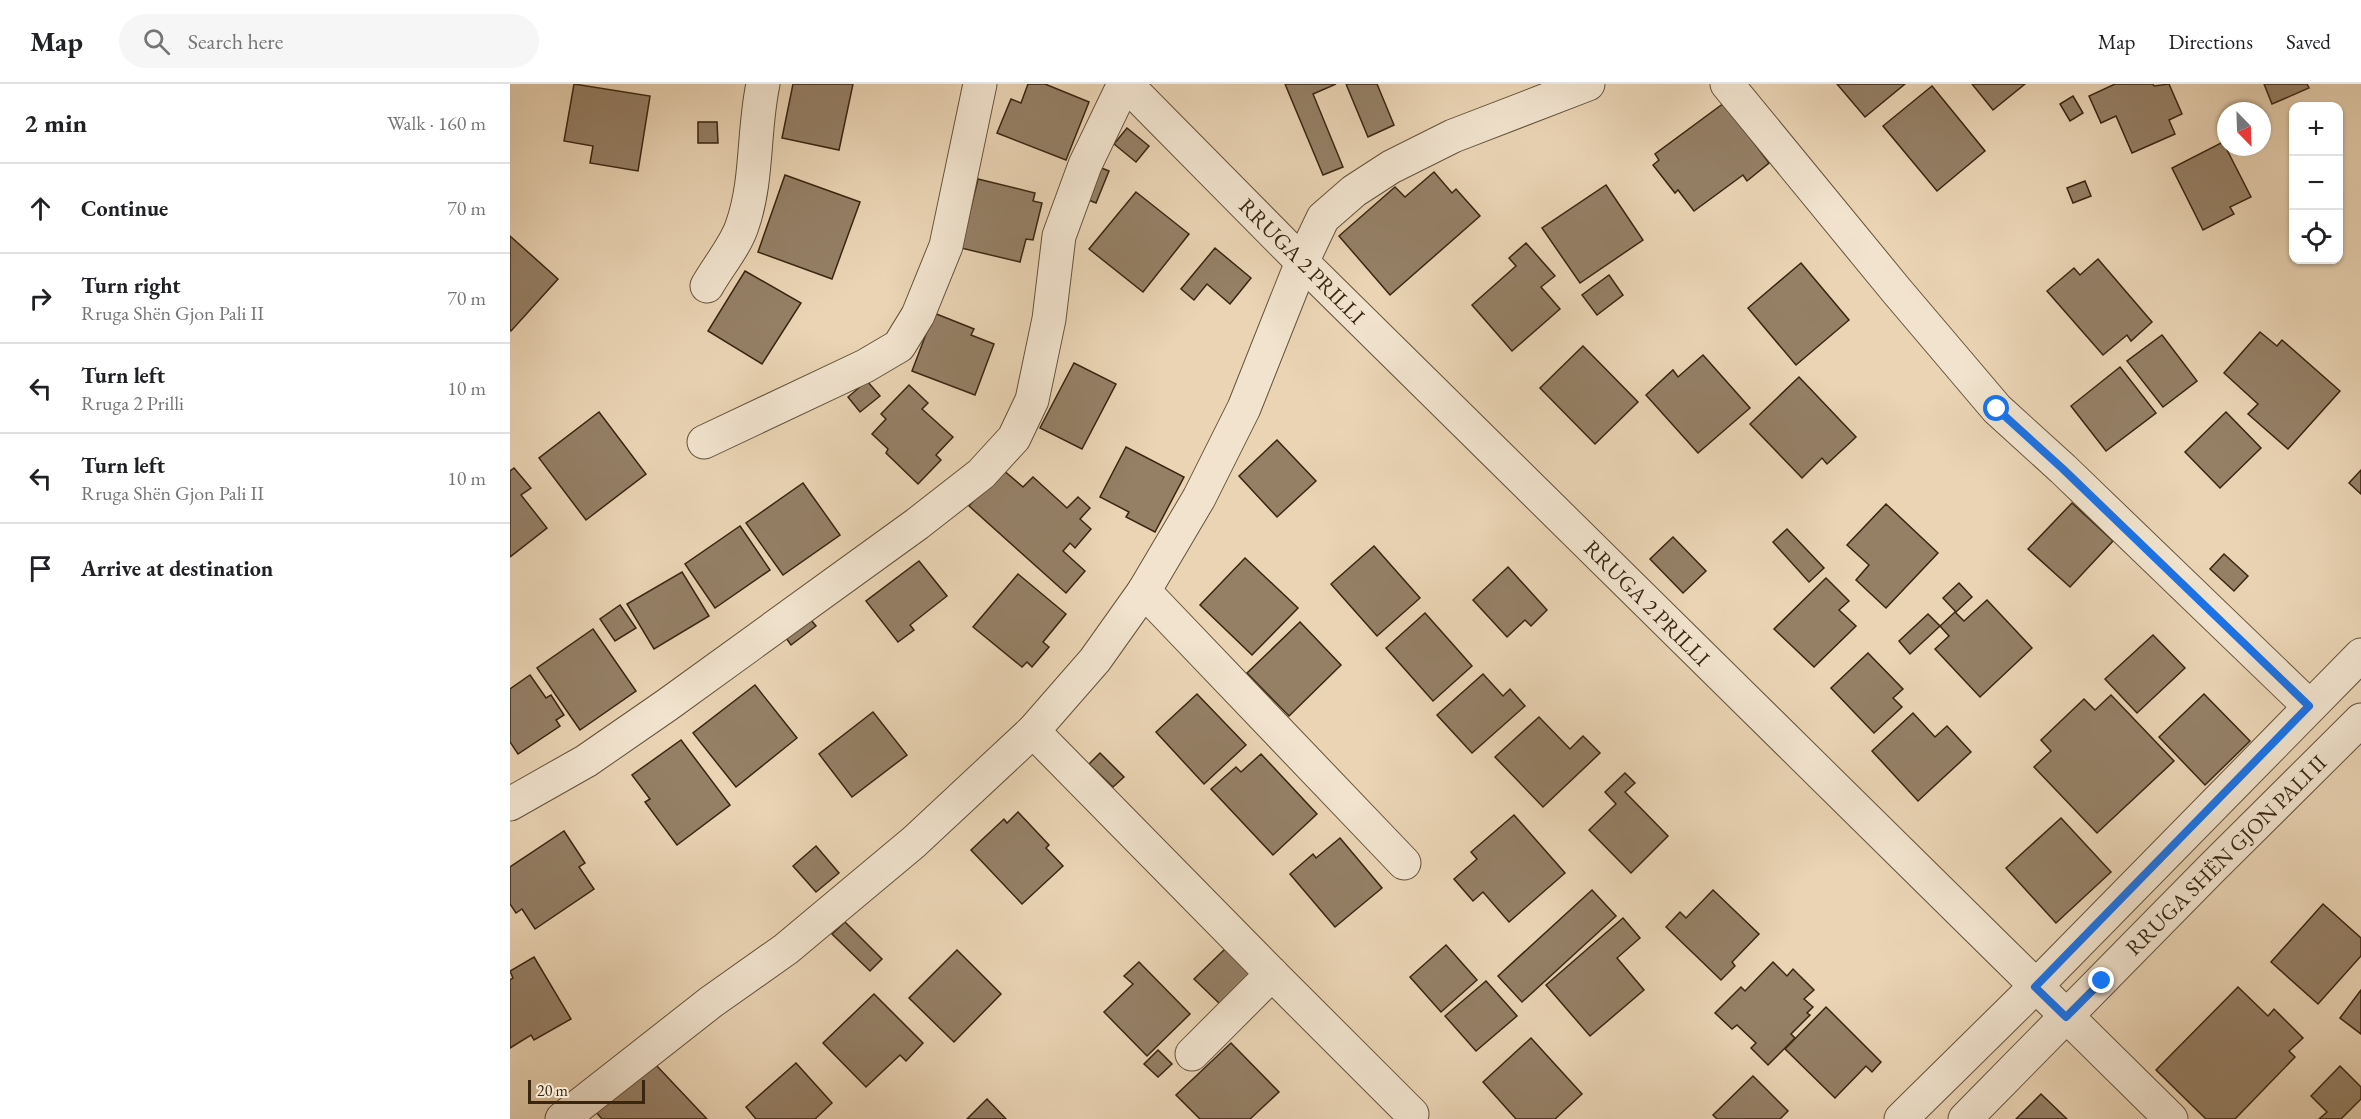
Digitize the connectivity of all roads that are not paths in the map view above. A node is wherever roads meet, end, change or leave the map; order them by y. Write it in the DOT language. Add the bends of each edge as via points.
graph roads {
  1 [pos="763,84"];
  2 [pos="980,84"];
  3 [pos="1125,84"];
  4 [pos="1588,84"];
  5 [pos="1726,84"];
  6 [pos="1556,89"];
  7 [pos="1302,262"];
  8 [pos="707,286"];
  9 [pos="704,442"];
  10 [pos="1144,591"];
  11 [pos="2361,655"];
  12 [pos="2309,706"];
  13 [pos="2361,720"];
  14 [pos="1033,731"];
  15 [pos="510,804"];
  16 [pos="1404,863"];
  17 [pos="1272,974"];
  18 [pos="2035,987"];
  19 [pos="2066,1017"];
  20 [pos="1191,1054"];
  21 [pos="1412,1114"];
  22 [pos="571,1116"];
  23 [pos="1901,1119"];
  24 [pos="1965,1119"];
  25 [pos="2171,1119"];
  1 -- 8 [label="street" via="753,173 742,227"];
  2 -- 9 [label="street" via="946,246 918,315 899,346"];
  3 -- 7 [label="street, RRUGA 2 PRILLI"];
  3 -- 15 [label="street" via="1085,165 1059,236 1049,319 1032,400 1014,438 981,474 917,524 586,761"];
  4 -- 6 [label="street"];
  5 -- 12 [label="street" via="1997,409"];
  6 -- 7 [label="street" via="1391,167 1354,191 1323,218"];
  7 -- 10 [label="street" via="1244,408 1200,498"];
  7 -- 18 [label="street, RRUGA 2 PRILLI"];
  10 -- 14 [label="street" via="1095,660"];
  10 -- 16 [label="street"];
  11 -- 12 [label="street, RRUGA SHËN GJON PALI II"];
  12 -- 18 [label="street, RRUGA SHËN GJON PALI II"];
  13 -- 19 [label="street, RRUGA SHËN GJON PALI II"];
  14 -- 17 [label="street"];
  14 -- 22 [label="street" via="914,842 786,949 711,1002"];
  17 -- 20 [label="street"];
  17 -- 21 [label="street"];
  18 -- 19 [label="street, RRUGA 2 PRILLI"];
  18 -- 23 [label="street, RRUGA SHËN GJON PALI II"];
  19 -- 24 [label="street, RRUGA SHËN GJON PALI II"];
  19 -- 25 [label="street, RRUGA 2 PRILLI"];
}
